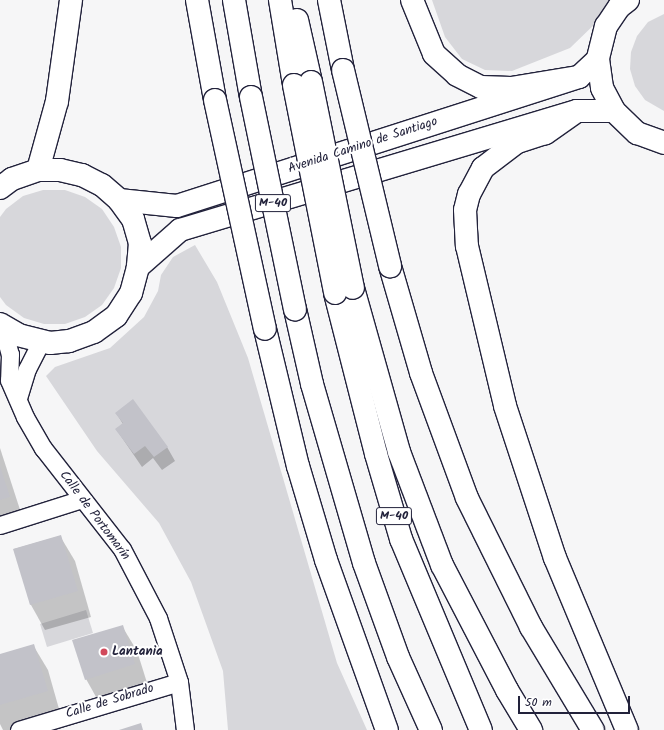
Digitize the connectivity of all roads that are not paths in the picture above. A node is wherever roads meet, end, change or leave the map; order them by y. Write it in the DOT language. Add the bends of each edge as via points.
graph roads {
  1 [pos="71,0"];
  2 [pos="198,0"];
  3 [pos="234,0"];
  4 [pos="280,0"];
  5 [pos="293,0"];
  6 [pos="329,0"];
  7 [pos="412,0"];
  8 [pos="628,0"];
  9 [pos="598,59"];
  10 [pos="579,77"];
  11 [pos="302,83"];
  12 [pos="577,111"];
  13 [pos="614,111"];
  14 [pos="664,143"];
  15 [pos="38,170"];
  16 [pos="1,185"];
  17 [pos="119,200"];
  18 [pos="138,267"];
  19 [pos="344,291"];
  20 [pos="1,325"];
  21 [pos="41,342"];
  22 [pos="18,398"];
  23 [pos="82,499"];
  24 [pos="0,525"];
  25 [pos="179,682"];
  26 [pos="19,730"];
  27 [pos="185,730"];
  28 [pos="387,730"];
  29 [pos="431,730"];
  30 [pos="482,730"];
  31 [pos="531,730"];
  32 [pos="593,730"];
  33 [pos="627,730"];
  1 -- 15 [label="main road" via="57,101"];
  2 -- 28 [label="main road, bridge" via="215,100 298,466 326,560"];
  3 -- 29 [label="main road, M-40, bridge" via="251,97 312,384 364,563 398,657"];
  4 -- 11 [label="main road, M-40"];
  5 -- 11 [label="main road"];
  6 -- 32 [label="main road, bridge" via="343,70 390,266 421,373 468,498 531,627"];
  7 -- 10 [label="main road" via="434,54 458,75 480,87 511,88"];
  8 -- 9 [label="main road" via="619,7 606,26"];
  9 -- 10 [label="main road, Avenida Camino de Santiago"];
  9 -- 13 [label="main road" via="602,88"];
  10 -- 17 [label="main road, Avenida Camino de Santiago" via="176,206"];
  11 -- 19 [label="main road, M-40, bridge"];
  12 -- 13 [label="main road, Avenida Camino de Santiago"];
  12 -- 18 [label="main road, Avenida Camino de Santiago" via="180,230"];
  12 -- 33 [label="main road" via="545,133 517,142 483,168 469,194 465,210 467,246 505,406 555,558"];
  13 -- 14 [label="main road" via="637,133"];
  15 -- 16 [label="main road"];
  15 -- 17 [label="main road" via="60,170 82,175 102,185"];
  17 -- 18 [label="main road" via="133,220 140,243"];
  18 -- 21 [label="main road" via="131,293 116,316 94,332 69,341"];
  19 -- 30 [label="main road, M-40" via="376,454 401,539"];
  19 -- 31 [label="main road" via="399,452 442,565 506,690"];
  20 -- 21 [label="main road" via="19,335"];
  20 -- 22 [label="street, Calle de Portomarín" via="10,354 9,380"];
  21 -- 22 [label="street" via="26,369"];
  22 -- 23 [label="street, Calle de Portomarín" via="25,417 43,448"];
  23 -- 24 [label="street"];
  23 -- 25 [label="street, Calle de Portomarín" via="122,549 158,618"];
  25 -- 26 [label="street, Calle de Sobrado"];
  25 -- 27 [label="street, Calle de Portomarín"];
}
